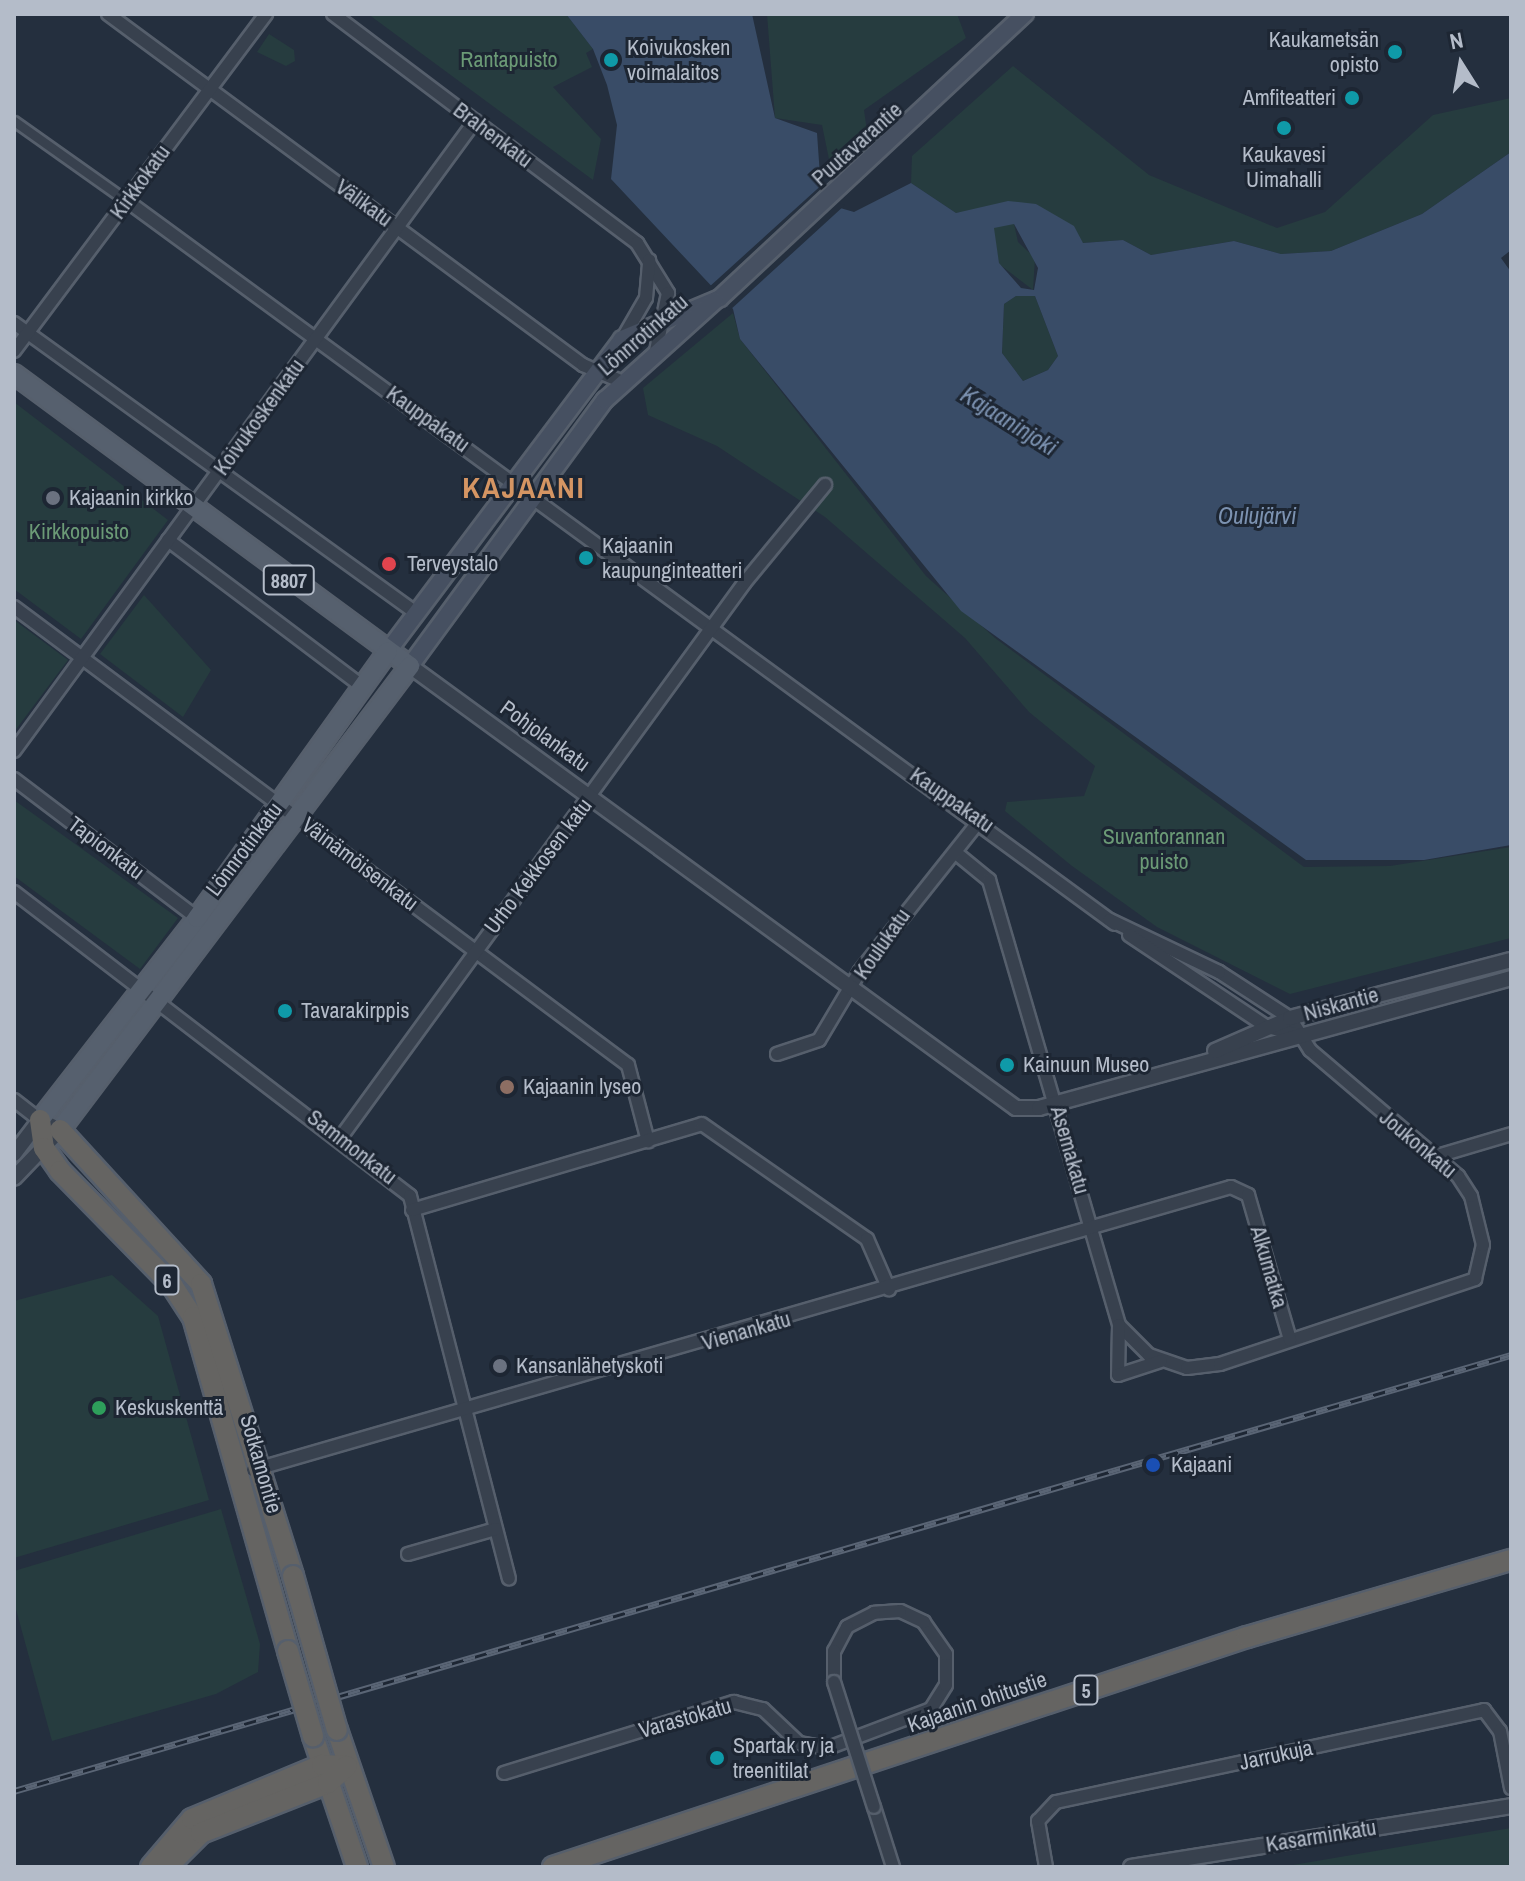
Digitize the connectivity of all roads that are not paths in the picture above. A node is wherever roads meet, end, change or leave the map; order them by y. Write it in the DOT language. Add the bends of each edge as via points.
graph roads {
  1 [pos="108,14"];
  2 [pos="266,14"];
  3 [pos="333,14"];
  4 [pos="1025,14"];
  5 [pos="209,88"];
  6 [pos="14,121"];
  7 [pos="475,121"];
  8 [pos="127,201"];
  9 [pos="398,228"];
  10 [pos="649,260"];
  11 [pos="717,299"];
  12 [pos="667,317"];
  13 [pos="14,323"];
  14 [pos="27,333"];
  15 [pos="317,338"];
  16 [pos="622,339"];
  17 [pos="14,351"];
  18 [pos="651,363"];
  19 [pos="597,373"];
  20 [pos="14,374"];
  21 [pos="625,383"];
  22 [pos="219,473"];
  23 [pos="515,480"];
  24 [pos="825,485"];
  25 [pos="535,494"];
  26 [pos="190,508"];
  27 [pos="168,540"];
  28 [pos="14,607"];
  29 [pos="416,613"];
  30 [pos="713,627"];
  31 [pos="388,651"];
  32 [pos="83,657"];
  33 [pos="410,666"];
  34 [pos="363,687"];
  35 [pos="14,751"];
  36 [pos="14,779"];
  37 [pos="589,798"];
  38 [pos="281,804"];
  39 [pos="298,817"];
  40 [pos="980,820"];
  41 [pos="956,853"];
  42 [pos="14,892"];
  43 [pos="197,918"];
  44 [pos="1110,920"];
  45 [pos="476,950"];
  46 [pos="1511,960"];
  47 [pos="1511,978"];
  48 [pos="143,986"];
  49 [pos="850,990"];
  50 [pos="160,1001"];
  51 [pos="1290,1018"];
  52 [pos="1267,1027"];
  53 [pos="1296,1034"];
  54 [pos="777,1054"];
  55 [pos="1178,1067"];
  56 [pos="14,1100"];
  57 [pos="1056,1103"];
  58 [pos="40,1120"];
  59 [pos="60,1130"];
  60 [pos="1511,1134"];
  61 [pos="341,1137"];
  62 [pos="648,1141"];
  63 [pos="44,1148"];
  64 [pos="14,1154"];
  65 [pos="1434,1157"];
  66 [pos="14,1178"];
  67 [pos="1248,1195"];
  68 [pos="412,1210"];
  69 [pos="1092,1229"];
  70 [pos="889,1289"];
  71 [pos="1119,1325"];
  72 [pos="1290,1340"];
  73 [pos="1161,1361"];
  74 [pos="465,1410"];
  75 [pos="261,1467"];
  76 [pos="240,1474"];
  77 [pos="496,1529"];
  78 [pos="408,1554"];
  79 [pos="1511,1560"];
  80 [pos="509,1578"];
  81 [pos="347,1766"];
  82 [pos="504,1773"];
  83 [pos="325,1774"];
  84 [pos="1511,1788"];
  85 [pos="1511,1806"];
  86 [pos="381,1862"];
  87 [pos="1153,1865"];
  88 [pos="356,1866"];
  89 [pos="151,1867"];
  90 [pos="167,1867"];
  91 [pos="553,1867"];
  92 [pos="893,1867"];
  93 [pos="1046,1867"];
  94 [pos="1131,1867"];
  1 -- 5 [label="street, Välikatu"];
  2 -- 5 [label="street, Kirkkokatu"];
  3 -- 7 [label="street, Brahenkatu"];
  4 -- 11 [label="main road, Puutavarantie" via="871,162"];
  5 -- 8 [label="street, Kirkkokatu"];
  5 -- 9 [label="street, Välikatu"];
  6 -- 8 [label="street, Kauppakatu"];
  7 -- 9 [label="street, Koivukoskenkatu"];
  7 -- 10 [label="street, Brahenkatu"];
  8 -- 14 [label="street, Kirkkokatu"];
  8 -- 15 [label="street, Kauppakatu"];
  9 -- 15 [label="street, Koivukoskenkatu"];
  9 -- 19 [label="street, Välikatu"];
  10 -- 12 [label="street, Brahenkatu" via="668,293"];
  10 -- 16 [label="street" via="646,298"];
  11 -- 12 [label="main road, Lönnrotinkatu"];
  11 -- 18 [label="main road, Lönnrotinkatu"];
  12 -- 16 [label="main road, Lönnrotinkatu"];
  12 -- 18 [label="street, Brahenkatu"];
  13 -- 14 [label="street"];
  14 -- 17 [label="street, Kirkkokatu"];
  14 -- 22 [label="street"];
  15 -- 22 [label="street, Koivukoskenkatu"];
  15 -- 23 [label="street, Kauppakatu"];
  16 -- 19 [label="main road, Lönnrotinkatu"];
  18 -- 21 [label="main road, Lönnrotinkatu"];
  19 -- 21 [label="street, Välikatu"];
  19 -- 23 [label="main road, Lönnrotinkatu"];
  20 -- 26 [label="main road, Pohjolankatu / 8807"];
  21 -- 25 [label="main road, Lönnrotinkatu"];
  22 -- 26 [label="street, Koivukoskenkatu"];
  22 -- 29 [label="street"];
  23 -- 25 [label="street, Kauppakatu"];
  23 -- 29 [label="main road, Lönnrotinkatu"];
  24 -- 30 [label="street, Urho Kekkosen katu"];
  25 -- 30 [label="street, Kauppakatu"];
  25 -- 33 [label="main road, Lönnrotinkatu"];
  26 -- 27 [label="street, Koivukoskenkatu"];
  26 -- 31 [label="main road, Pohjolankatu / 8807"];
  27 -- 32 [label="street, Koivukoskenkatu"];
  27 -- 34 [label="street"];
  28 -- 32 [label="street, Väinämöisenkatu"];
  29 -- 31 [label="main road, Lönnrotinkatu"];
  30 -- 37 [label="street, Urho Kekkosen katu"];
  30 -- 40 [label="street, Kauppakatu"];
  31 -- 33 [label="main road, Pohjolankatu / 8807"];
  31 -- 34 [label="main road, Lönnrotinkatu"];
  32 -- 35 [label="street, Koivukoskenkatu"];
  32 -- 38 [label="street, Väinämöisenkatu"];
  33 -- 37 [label="street, Pohjolankatu"];
  33 -- 39 [label="main road, Lönnrotinkatu"];
  34 -- 38 [label="main road, Lönnrotinkatu"];
  36 -- 43 [label="street, Tapionkatu"];
  37 -- 45 [label="street, Urho Kekkosen katu"];
  37 -- 49 [label="street, Pohjolankatu"];
  38 -- 39 [label="street, Väinämöisenkatu"];
  38 -- 43 [label="main road, Lönnrotinkatu"];
  39 -- 45 [label="street, Väinämöisenkatu"];
  39 -- 50 [label="main road, Lönnrotinkatu"];
  40 -- 41 [label="street, Koulukatu"];
  40 -- 44 [label="street, Kauppakatu"];
  41 -- 49 [label="street, Koulukatu" via="934,871"];
  41 -- 57 [label="street, Asemakatu" via="989,880"];
  42 -- 48 [label="street, Sammonkatu"];
  43 -- 48 [label="main road, Lönnrotinkatu"];
  44 -- 51 [label="street, Kauppakatu" via="1219,972"];
  44 -- 52 [label="street, Kauppakatu" via="1156,958 1215,986"];
  45 -- 61 [label="street, Urho Kekkosen katu"];
  45 -- 62 [label="street, Väinämöisenkatu" via="628,1065"];
  46 -- 51 [label="street, Niskantie"];
  47 -- 53 [label="street, Niskantie"];
  48 -- 50 [label="street, Sammonkatu"];
  48 -- 58 [label="main road, Lönnrotinkatu"];
  49 -- 54 [label="street, Koulukatu" via="819,1040"];
  49 -- 57 [label="street, Pohjolankatu" via="1002,1102 1034,1109"];
  50 -- 59 [label="main road, Lönnrotinkatu"];
  50 -- 61 [label="street, Sammonkatu"];
  51 -- 52 [label="street, Niskantie"];
  51 -- 53 [label="street"];
  52 -- 53 [label="street, Kauppakatu"];
  52 -- 55 [label="street, Niskantie"];
  53 -- 55 [label="street, Niskantie"];
  53 -- 65 [label="street, Joukonkatu"];
  55 -- 57 [label="street, Niskantie"];
  56 -- 58 [label="street"];
  57 -- 69 [label="street, Asemakatu"];
  58 -- 59 [label="street"];
  58 -- 63 [label="highway"];
  58 -- 64 [label="street, Lönnrotinkatu"];
  59 -- 63 [label="street, Lönnrotinkatu"];
  59 -- 75 [label="highway, Sotkamontie / 6" via="201,1284"];
  60 -- 65 [label="street"];
  61 -- 68 [label="street, Sammonkatu" via="399,1183"];
  62 -- 68 [label="street"];
  62 -- 70 [label="street" via="712,1126 867,1239"];
  63 -- 66 [label="street, Lönnrotinkatu"];
  63 -- 76 [label="highway, Sotkamontie / 6" via="110,1229 184,1299"];
  65 -- 72 [label="street, Joukonkatu" via="1471,1196 1483,1245 1475,1279"];
  67 -- 69 [label="street, Vienankatu" via="1231,1187"];
  67 -- 72 [label="street, Alkumatka"];
  68 -- 74 [label="street, Sammonkatu"];
  69 -- 70 [label="street, Vienankatu"];
  69 -- 71 [label="street, Asemakatu"];
  70 -- 74 [label="street, Vienankatu"];
  71 -- 73 [label="street"];
  71 -- 73 [label="street, Asemakatu" via="1118,1375"];
  72 -- 73 [label="street, Asemakatu" via="1220,1364 1187,1368"];
  74 -- 75 [label="street, Vienankatu"];
  74 -- 77 [label="street, Sammonkatu"];
  75 -- 76 [label="street, Vienankatu"];
  75 -- 81 [label="highway, Sotkamontie / 6, bridge"];
  76 -- 83 [label="highway, Sotkamontie / 6, bridge"];
  77 -- 78 [label="street"];
  77 -- 80 [label="street, Sammonkatu"];
  79 -- 91 [label="highway, Kajaanin ohitustie / 5" via="1247,1637"];
  81 -- 83 [label="highway"];
  81 -- 86 [label="highway, Sotkamontie / 6"];
  82 -- 92 [label="street, Varastokatu, bridge" via="734,1702 763,1709 799,1743 828,1748 931,1709 946,1685 946,1654 924,1622 900,1611 874,1613 847,1627 834,1651 834,1682 874,1807"];
  83 -- 88 [label="highway, Sotkamontie / 6"];
  83 -- 89 [label="highway" via="192,1819"];
  83 -- 90 [label="highway" via="201,1833"];
  84 -- 93 [label="street, Jarrukuja" via="1500,1731 1484,1710 1056,1802 1038,1821"];
  85 -- 87 [label="street, Kasarminkatu"];
  87 -- 94 [label="street, Kasarminkatu"];
}
